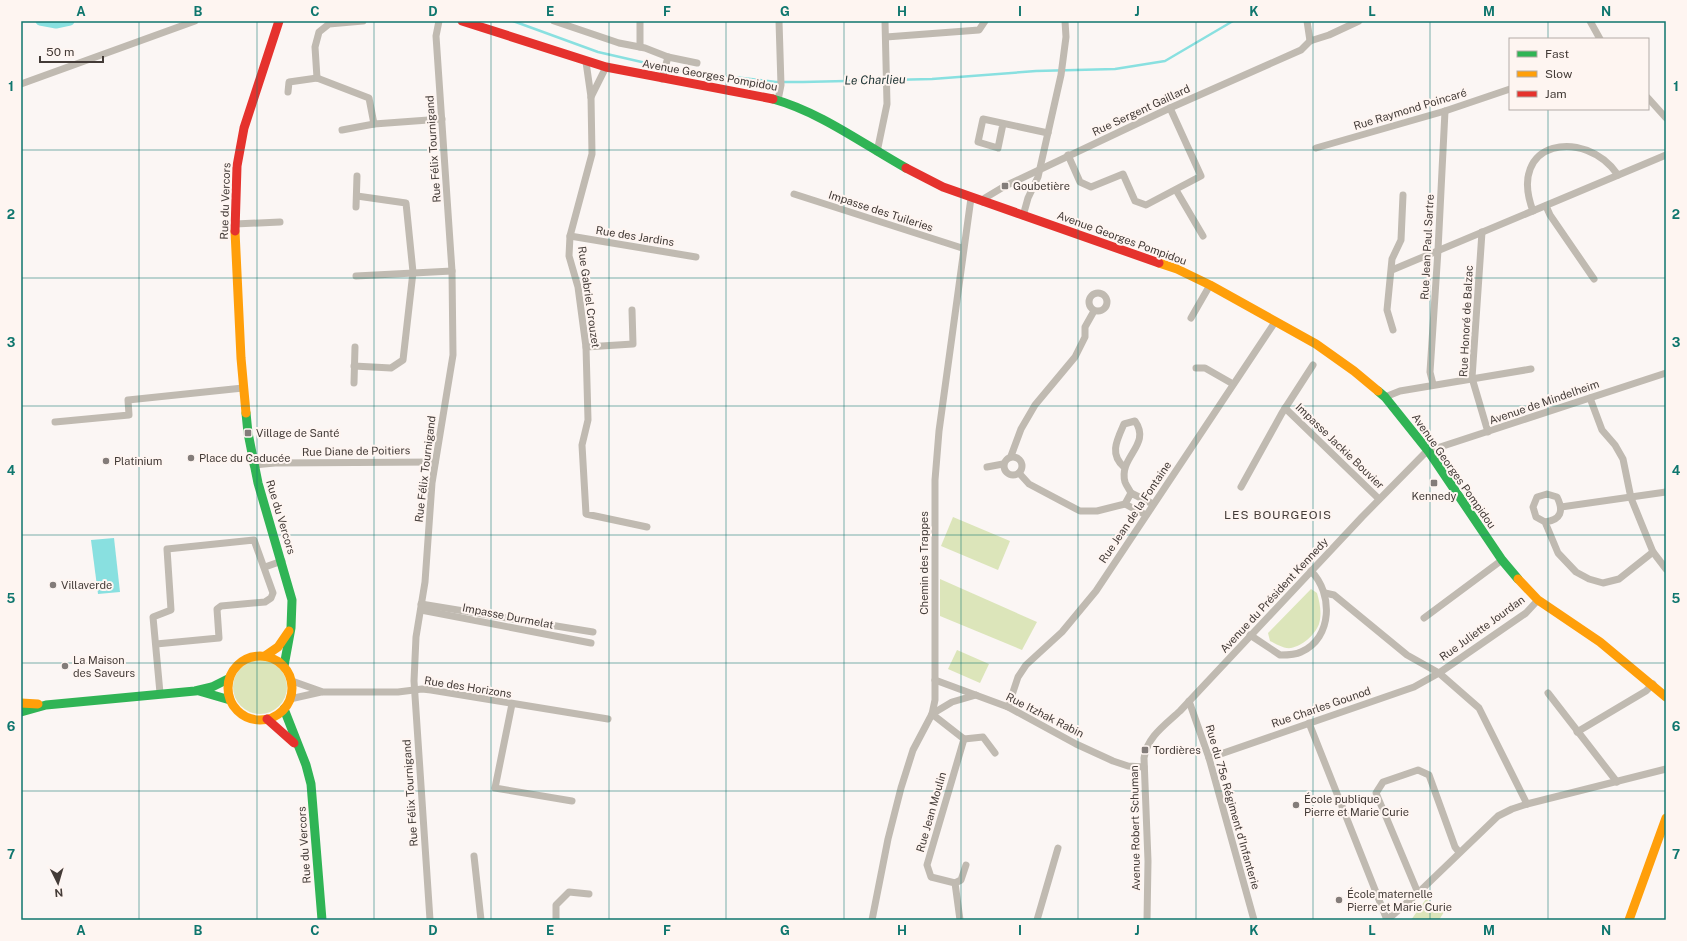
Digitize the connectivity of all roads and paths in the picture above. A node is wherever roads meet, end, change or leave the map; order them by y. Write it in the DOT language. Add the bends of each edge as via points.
graph roads {
  1 [pos="195,21"];
  2 [pos="279,21"];
  3 [pos="363,21"];
  4 [pos="439,21"];
  5 [pos="462,21"];
  6 [pos="554,21"];
  7 [pos="640,21"];
  8 [pos="779,21"];
  9 [pos="885,21"];
  10 [pos="985,21"];
  11 [pos="1065,21"];
  12 [pos="1307,21"];
  13 [pos="1359,21"];
  14 [pos="1590,21"];
  15 [pos="886,37"];
  16 [pos="1599,38"];
  17 [pos="1310,41"];
  18 [pos="640,47"];
  19 [pos="667,60"];
  20 [pos="586,62"];
  21 [pos="697,63"];
  22 [pos="606,67"];
  23 [pos="663,75"];
  24 [pos="317,78"];
  25 [pos="21,84"];
  26 [pos="1509,89"];
  27 [pos="288,92"];
  28 [pos="591,97"];
  29 [pos="1649,99"];
  30 [pos="778,100"];
  31 [pos="1170,108"];
  32 [pos="1445,111"];
  33 [pos="442,118"];
  34 [pos="1666,118"];
  35 [pos="374,124"];
  36 [pos="1003,124"];
  37 [pos="342,130"];
  38 [pos="1048,133"];
  39 [pos="1316,148"];
  40 [pos="877,152"];
  41 [pos="1666,155"];
  42 [pos="1068,156"];
  43 [pos="1039,170"];
  44 [pos="1618,175"];
  45 [pos="356,176"];
  46 [pos="1176,190"];
  47 [pos="794,194"];
  48 [pos="1403,195"];
  49 [pos="357,196"];
  50 [pos="970,198"];
  51 [pos="983,202"];
  52 [pos="1546,206"];
  53 [pos="356,207"];
  54 [pos="1533,211"];
  55 [pos="1023,216"];
  56 [pos="280,222"];
  57 [pos="235,224"];
  58 [pos="1482,232"];
  59 [pos="570,236"];
  60 [pos="1203,236"];
  61 [pos="962,248"];
  62 [pos="1438,250"];
  63 [pos="696,257"];
  64 [pos="1392,270"];
  65 [pos="452,271"];
  66 [pos="413,272"];
  67 [pos="356,276"];
  68 [pos="1594,279"];
  69 [pos="1210,285"];
  70 [pos="632,310"];
  71 [pos="1094,310"];
  72 [pos="1191,318"];
  73 [pos="1276,322"];
  74 [pos="1393,330"];
  75 [pos="355,347"];
  76 [pos="586,347"];
  77 [pos="1313,365"];
  78 [pos="354,366"];
  79 [pos="1196,368"];
  80 [pos="1531,369"];
  81 [pos="1666,372"];
  82 [pos="1472,378"];
  83 [pos="354,383"];
  84 [pos="1233,384"];
  85 [pos="1433,384"];
  86 [pos="243,388"];
  87 [pos="1385,397"];
  88 [pos="1590,398"];
  89 [pos="1285,408"];
  90 [pos="55,422"];
  91 [pos="1488,432"];
  92 [pos="1429,452"];
  93 [pos="1011,456"];
  94 [pos="434,462"];
  95 [pos="1003,464"];
  96 [pos="253,465"];
  97 [pos="987,467"];
  98 [pos="1124,467"];
  99 [pos="1019,473"];
  100 [pos="1241,487"];
  101 [pos="1666,492"];
  102 [pos="1131,493"];
  103 [pos="1631,498"];
  104 [pos="1379,499"];
  105 [pos="1125,504"];
  106 [pos="1153,504"];
  107 [pos="1561,507"];
  108 [pos="1146,516"];
  109 [pos="1545,522"];
  110 [pos="646,526"];
  111 [pos="1653,552"];
  112 [pos="1502,560"];
  113 [pos="282,561"];
  114 [pos="264,567"];
  115 [pos="1666,569"];
  116 [pos="1311,571"];
  117 [pos="1325,593"];
  118 [pos="1538,600"];
  119 [pos="421,607"];
  120 [pos="1424,618"];
  121 [pos="291,628"];
  122 [pos="593,632"];
  123 [pos="1250,635"];
  124 [pos="591,643"];
  125 [pos="156,644"];
  126 [pos="265,656"];
  127 [pos="284,666"];
  128 [pos="1439,673"];
  129 [pos="228,679"];
  130 [pos="935,680"];
  131 [pos="292,681"];
  132 [pos="1652,684"];
  133 [pos="195,690"];
  134 [pos="414,690"];
  135 [pos="324,692"];
  136 [pos="160,693"];
  137 [pos="1548,693"];
  138 [pos="976,695"];
  139 [pos="1666,696"];
  140 [pos="290,699"];
  141 [pos="230,700"];
  142 [pos="1189,701"];
  143 [pos="21,702"];
  144 [pos="512,704"];
  145 [pos="46,705"];
  146 [pos="1008,707"];
  147 [pos="284,709"];
  148 [pos="21,712"];
  149 [pos="932,714"];
  150 [pos="267,719"];
  151 [pos="608,719"];
  152 [pos="1309,723"];
  153 [pos="1577,732"];
  154 [pos="1152,737"];
  155 [pos="964,739"];
  156 [pos="297,747"];
  157 [pos="995,754"];
  158 [pos="1209,758"];
  159 [pos="1144,767"];
  160 [pos="1666,769"];
  161 [pos="1617,782"];
  162 [pos="572,801"];
  163 [pos="1527,804"];
  164 [pos="1666,818"];
  165 [pos="1058,848"];
  166 [pos="1459,852"];
  167 [pos="474,856"];
  168 [pos="966,865"];
  169 [pos="955,883"];
  170 [pos="1418,893"];
  171 [pos="589,894"];
  172 [pos="322,920"];
  173 [pos="430,920"];
  174 [pos="481,920"];
  175 [pos="556,920"];
  176 [pos="872,920"];
  177 [pos="960,920"];
  178 [pos="1037,920"];
  179 [pos="1147,920"];
  180 [pos="1254,920"];
  181 [pos="1387,920"];
  182 [pos="1629,920"];
  1 -- 25 [label="street"];
  2 -- 57 [label="street, Rue du Vercors" via="244,128 237,166"];
  3 -- 24 [label="street" via="329,24 319,32 315,47"];
  4 -- 33 [label="street, Rue Félix Tournigand" via="436,36"];
  5 -- 20 [label="street, Avenue Georges Pompidou"];
  6 -- 18 [label="street" via="619,43"];
  7 -- 18 [label="street"];
  8 -- 30 [label="street" via="781,81"];
  9 -- 15 [label="street"];
  10 -- 15 [label="street" via="979,30"];
  11 -- 38 [label="street" via="1066,36 1061,74"];
  12 -- 17 [label="street"];
  13 -- 17 [label="street, Rue Sergent Gaillard"];
  14 -- 16 [label="street"];
  15 -- 40 [label="street" via="886,104"];
  17 -- 31 [label="street, Rue Sergent Gaillard" via="1301,50"];
  18 -- 19 [label="street"];
  19 -- 21 [label="street"];
  19 -- 23 [label="street"];
  20 -- 22 [label="street, Avenue Georges Pompidou"];
  20 -- 28 [label="street, Rue Gabriel Crouzet"];
  22 -- 23 [label="street, Avenue Georges Pompidou"];
  22 -- 28 [label="street, Rue Gabriel Crouzet"];
  23 -- 30 [label="street, Avenue Georges Pompidou"];
  24 -- 27 [label="street" via="289,82"];
  24 -- 35 [label="street" via="370,98"];
  26 -- 32 [label="street, Rue Raymond Poincaré"];
  28 -- 59 [label="street, Rue Gabriel Crouzet" via="592,154"];
  29 -- 34 [label="street"];
  30 -- 40 [label="street, Avenue Georges Pompidou" via="808,112"];
  31 -- 42 [label="street, Rue Sergent Gaillard"];
  31 -- 46 [label="street" via="1202,176"];
  32 -- 39 [label="street, Rue Raymond Poincaré"];
  32 -- 62 [label="street, Rue Jean Paul Sartre"];
  33 -- 35 [label="street"];
  33 -- 65 [label="street, Rue Félix Tournigand"];
  35 -- 37 [label="street"];
  36 -- 36 [label="street" via="983,119 978,142 998,148"];
  36 -- 38 [label="street"];
  38 -- 43 [label="street"];
  40 -- 50 [label="street, Avenue Georges Pompidou"];
  41 -- 44 [label="street"];
  42 -- 43 [label="street, Rue Sergent Gaillard"];
  42 -- 46 [label="street" via="1080,182 1092,188 1123,174 1135,201 1146,205"];
  43 -- 51 [label="street, Rue Sergent Gaillard" via="996,190"];
  43 -- 55 [label="street"];
  44 -- 52 [label="street"];
  44 -- 54 [label="street" via="1596,153 1562,147 1543,152 1530,164 1527,174 1526,184"];
  45 -- 49 [label="street"];
  46 -- 60 [label="street"];
  47 -- 61 [label="street, Impasse des Tuileries"];
  48 -- 64 [label="street" via="1402,240 1392,259"];
  49 -- 53 [label="street"];
  49 -- 66 [label="street" via="406,203"];
  50 -- 51 [label="street, Avenue Georges Pompidou"];
  50 -- 61 [label="street, Chemin des Trappes"];
  51 -- 55 [label="street, Avenue Georges Pompidou"];
  52 -- 54 [label="street"];
  52 -- 68 [label="street"];
  54 -- 58 [label="street"];
  55 -- 69 [label="street, Avenue Georges Pompidou" via="1177,269"];
  56 -- 57 [label="street"];
  57 -- 86 [label="street, Rue du Vercors"];
  58 -- 62 [label="street"];
  58 -- 82 [label="street, Rue Honoré de Balzac"];
  59 -- 63 [label="street, Rue des Jardins"];
  59 -- 76 [label="street, Rue Gabriel Crouzet" via="569,256 578,287"];
  61 -- 130 [label="street, Chemin des Trappes" via="938,431 935,480"];
  62 -- 64 [label="street"];
  62 -- 85 [label="street, Rue Jean Paul Sartre" via="1430,372"];
  64 -- 74 [label="street" via="1387,310"];
  65 -- 66 [label="street"];
  65 -- 94 [label="street, Rue Félix Tournigand" via="453,355"];
  66 -- 67 [label="street"];
  66 -- 78 [label="street" via="403,360 391,368"];
  69 -- 72 [label="street"];
  69 -- 73 [label="street, Avenue Georges Pompidou"];
  70 -- 76 [label="street" via="633,344"];
  71 -- 93 [label="street" via="1075,357 1034,405"];
  73 -- 84 [label="street, Rue Jean de la Fontaine"];
  73 -- 87 [label="street, Avenue Georges Pompidou" via="1316,344"];
  75 -- 78 [label="street"];
  76 -- 110 [label="street, Rue Gabriel Crouzet" via="588,420 582,445 586,514"];
  77 -- 89 [label="street, Impasse Jackie Bouvier"];
  78 -- 83 [label="street"];
  79 -- 84 [label="street" via="1205,368"];
  80 -- 82 [label="street"];
  81 -- 88 [label="street, Avenue de Mindelheim"];
  82 -- 85 [label="street"];
  82 -- 91 [label="street, Rue Honoré de Balzac"];
  84 -- 106 [label="street, Rue Jean de la Fontaine"];
  85 -- 87 [label="street" via="1400,390"];
  86 -- 90 [label="street" via="128,400 129,415"];
  86 -- 96 [label="street, Rue du Vercors"];
  87 -- 92 [label="street, Avenue Georges Pompidou"];
  88 -- 91 [label="street, Avenue de Mindelheim"];
  88 -- 103 [label="street" via="1602,430 1623,459"];
  89 -- 100 [label="street, Impasse Jackie Bouvier"];
  89 -- 104 [label="street, Impasse Jackie Bouvier"];
  91 -- 92 [label="street, Avenue de Mindelheim"];
  92 -- 104 [label="street, Avenue du Président Kennedy" via="1419,458"];
  92 -- 112 [label="street, Avenue Georges Pompidou"];
  93 -- 95 [label="street"];
  93 -- 99 [label="street" via="1020,459 1022,467"];
  94 -- 96 [label="street, Rue Diane de Poitiers"];
  94 -- 119 [label="street, Rue Félix Tournigand"];
  95 -- 97 [label="street"];
  95 -- 99 [label="street" via="1005,472 1012,476"];
  96 -- 113 [label="street, Rue du Vercors"];
  98 -- 98 [label="street" via="1140,439 1140,428 1135,421 1124,424 1115,444 1118,462"];
  98 -- 102 [label="street" via="1125,481"];
  99 -- 105 [label="street" via="1029,484 1080,511 1096,511"];
  101 -- 103 [label="street"];
  102 -- 105 [label="street"];
  102 -- 106 [label="street"];
  103 -- 107 [label="street"];
  103 -- 111 [label="street"];
  104 -- 116 [label="street, Avenue du Président Kennedy"];
  105 -- 108 [label="street"];
  106 -- 108 [label="street, Rue Jean de la Fontaine"];
  107 -- 109 [label="street" via="1559,515 1553,521"];
  107 -- 109 [label="street" via="1557,497 1547,494 1538,497 1533,507 1536,516"];
  108 -- 146 [label="street, Rue Jean de la Fontaine" via="1096,591 1062,632 1026,665 1018,676"];
  109 -- 111 [label="street" via="1558,553 1576,572 1603,583 1619,579"];
  111 -- 115 [label="street"];
  112 -- 118 [label="street, Avenue Georges Pompidou"];
  112 -- 120 [label="street"];
  113 -- 114 [label="street"];
  113 -- 121 [label="street, Rue du Vercors" via="292,600"];
  114 -- 125 [label="street" via="273,593 271,598 265,602 221,606 216,609 219,638"];
  114 -- 125 [label="street" via="254,540 167,549 171,610 154,617"];
  116 -- 117 [label="street"];
  116 -- 123 [label="street, Avenue du Président Kennedy"];
  117 -- 123 [label="street" via="1326,621 1319,638 1301,652 1280,655"];
  117 -- 128 [label="street" via="1334,595 1408,655"];
  118 -- 128 [label="street, Rue Juliette Jourdan" via="1526,613"];
  118 -- 132 [label="street, Avenue Georges Pompidou" via="1600,642"];
  119 -- 122 [label="street"];
  119 -- 124 [label="street, Impasse Durmelat"];
  119 -- 134 [label="street, Rue Félix Tournigand" via="416,637"];
  121 -- 126 [label="street" via="278,647"];
  121 -- 127 [label="street, Rue du Vercors"];
  123 -- 142 [label="street, Avenue du Président Kennedy"];
  125 -- 136 [label="street"];
  126 -- 127 [label="street"];
  126 -- 129 [label="street" via="242,660"];
  127 -- 131 [label="street"];
  128 -- 152 [label="street, Rue Charles Gounod" via="1414,687"];
  128 -- 163 [label="street" via="1479,708"];
  129 -- 133 [label="street" via="212,687"];
  129 -- 141 [label="street"];
  130 -- 138 [label="street, Rue Itzhak Rabin"];
  130 -- 149 [label="street, Chemin des Trappes"];
  131 -- 135 [label="street, Rue des Horizons"];
  131 -- 140 [label="street"];
  132 -- 139 [label="street, Avenue Georges Pompidou"];
  132 -- 153 [label="street" via="1646,691"];
  133 -- 136 [label="street"];
  133 -- 141 [label="street"];
  134 -- 135 [label="street, Rue des Horizons"];
  134 -- 144 [label="street, Rue des Horizons" via="431,690"];
  134 -- 173 [label="street, Rue Félix Tournigand"];
  135 -- 140 [label="street, Rue des Horizons"];
  136 -- 145 [label="street"];
  137 -- 153 [label="street"];
  138 -- 146 [label="street, Rue Itzhak Rabin"];
  138 -- 149 [label="street" via="952,702"];
  140 -- 147 [label="street"];
  141 -- 150 [label="street" via="245,716 252,719"];
  142 -- 154 [label="street, Avenue du Président Kennedy"];
  142 -- 158 [label="street, Rue du 75e Régiment d'Infanterie"];
  143 -- 145 [label="street"];
  144 -- 151 [label="street, Rue des Horizons"];
  144 -- 162 [label="street" via="495,788"];
  145 -- 148 [label="street"];
  146 -- 159 [label="street, Rue Itzhak Rabin" via="1076,744 1128,766"];
  147 -- 150 [label="street"];
  147 -- 156 [label="street, Rue du Vercors"];
  149 -- 155 [label="street"];
  149 -- 176 [label="street, Chemin des Trappes" via="913,750 900,788"];
  150 -- 156 [label="street, Rue du Vercors"];
  152 -- 158 [label="street, Rue Charles Gounod"];
  152 -- 181 [label="street"];
  153 -- 161 [label="street"];
  154 -- 159 [label="street, Avenue Robert Schuman" via="1145,750"];
  155 -- 157 [label="street" via="983,737"];
  155 -- 169 [label="street, Rue Jean Moulin" via="927,865 931,877"];
  156 -- 172 [label="street, Rue du Vercors" via="312,784"];
  158 -- 180 [label="street, Rue du 75e Régiment d'Infanterie"];
  159 -- 179 [label="street, Avenue Robert Schuman" via="1148,861"];
  160 -- 161 [label="street"];
  161 -- 163 [label="street"];
  163 -- 166 [label="street" via="1498,816"];
  164 -- 182 [label="street"];
  165 -- 178 [label="street"];
  166 -- 170 [label="street"];
  166 -- 170 [label="street" via="1429,775 1418,770 1383,782 1376,793"];
  167 -- 174 [label="street"];
  168 -- 169 [label="street" via="961,880"];
  169 -- 177 [label="street"];
  170 -- 181 [label="street"];
  171 -- 175 [label="street" via="569,892 556,905"];
}
